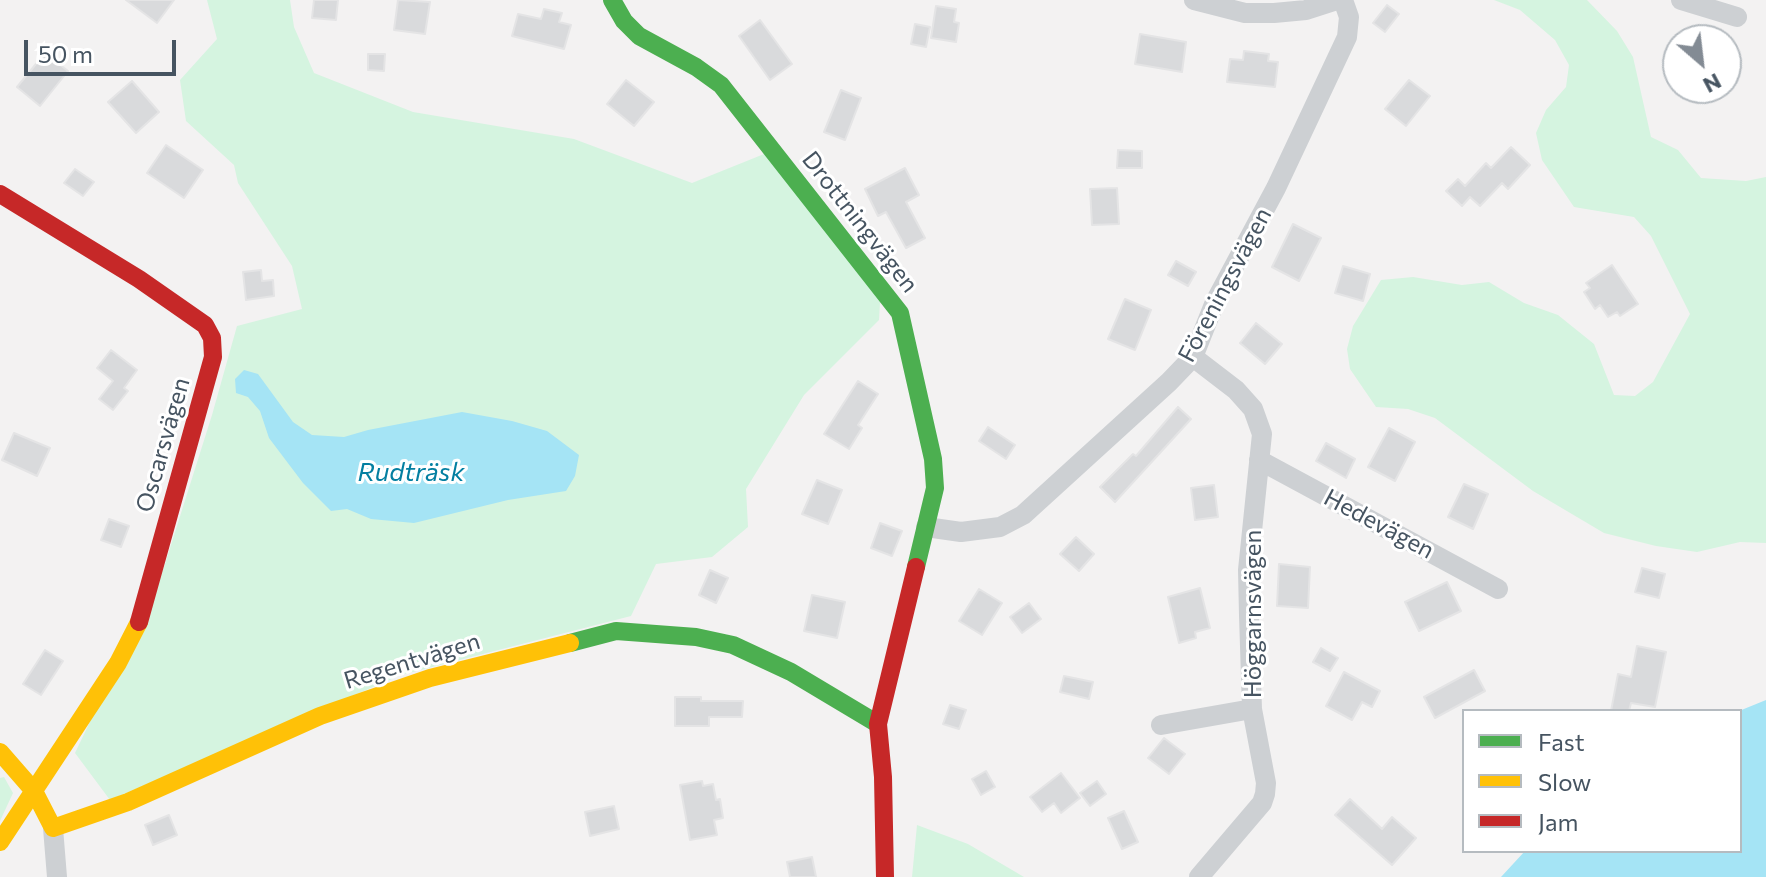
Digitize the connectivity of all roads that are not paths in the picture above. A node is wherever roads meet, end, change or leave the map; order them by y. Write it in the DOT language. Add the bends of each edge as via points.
graph roads {
  1 [pos="612,0"];
  2 [pos="1194,0"];
  3 [pos="1337,0"];
  4 [pos="1343,0"];
  5 [pos="1681,0"];
  6 [pos="1737,17"];
  7 [pos="0,194"];
  8 [pos="1193,357"];
  9 [pos="1259,460"];
  10 [pos="926,527"];
  11 [pos="1498,589"];
  12 [pos="1252,709"];
  13 [pos="878,724"];
  14 [pos="1161,725"];
  15 [pos="0,752"];
  16 [pos="34,791"];
  17 [pos="53,828"];
  18 [pos="0,842"];
  19 [pos="57,877"];
  20 [pos="885,877"];
  21 [pos="1199,877"];
  1 -- 10 [label="street, Drottningvägen" via="639,36 721,85 900,313 933,459 935,488"];
  2 -- 3 [label="street" via="1245,13 1306,10"];
  4 -- 8 [label="street, Föreningsvägen" via="1349,17 1347,37 1215,302"];
  5 -- 6 [label="street"];
  7 -- 16 [label="street, Oscarsvägen" via="194,317 205,325 213,347 142,616 118,663"];
  8 -- 9 [label="street, Höggarnsvägen" via="1253,409 1262,434"];
  8 -- 10 [label="street, Föreningsvägen" via="1023,515 1000,527 961,532"];
  9 -- 11 [label="street, Hedevägen"];
  9 -- 12 [label="street, Höggarnsvägen" via="1248,570"];
  10 -- 13 [label="street, Drottningvägen"];
  12 -- 14 [label="street"];
  12 -- 21 [label="street, Höggarnsvägen" via="1265,794"];
  13 -- 17 [label="street, Regentvägen" via="791,672 733,645 616,631 430,678 320,716 128,802"];
  13 -- 20 [label="street, Drottningvägen"];
  15 -- 16 [label="street"];
  16 -- 17 [label="street"];
  16 -- 18 [label="street, Oscarsvägen"];
  17 -- 19 [label="street"];
}
